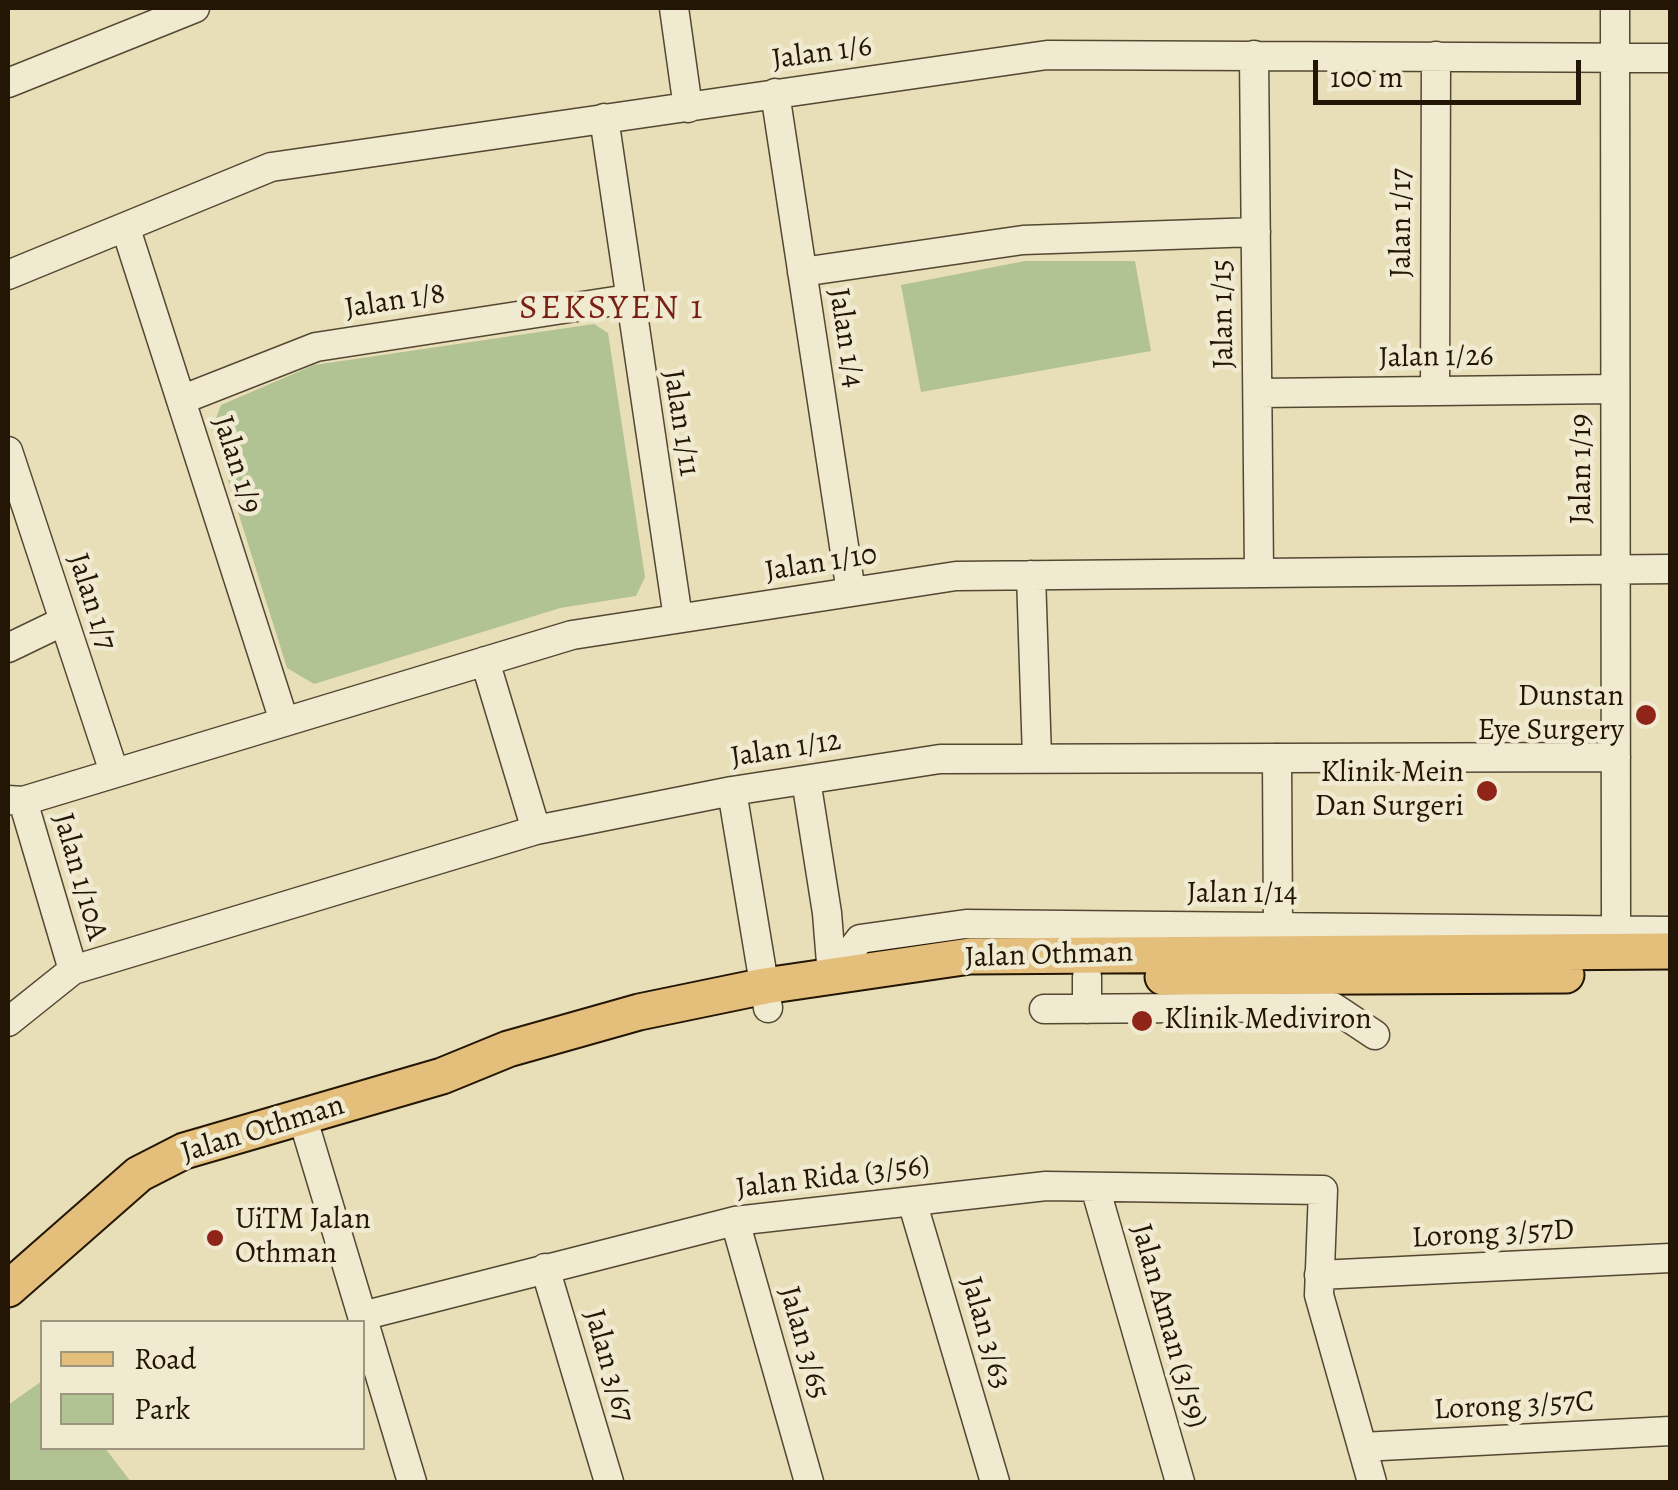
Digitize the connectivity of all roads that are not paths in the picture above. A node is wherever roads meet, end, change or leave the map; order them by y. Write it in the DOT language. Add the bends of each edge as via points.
graph roads {
  1 [pos="195,8"];
  2 [pos="674,8"];
  3 [pos="1615,8"];
  4 [pos="1254,55"];
  5 [pos="1436,56"];
  6 [pos="1615,58"];
  7 [pos="1670,58"];
  8 [pos="8,83"];
  9 [pos="775,94"];
  10 [pos="688,108"];
  11 [pos="604,118"];
  12 [pos="126,229"];
  13 [pos="1256,232"];
  14 [pos="802,272"];
  15 [pos="8,275"];
  16 [pos="628,299"];
  17 [pos="1615,389"];
  18 [pos="1434,390"];
  19 [pos="1258,394"];
  20 [pos="181,400"];
  21 [pos="8,451"];
  22 [pos="1670,569"];
  23 [pos="1615,570"];
  24 [pos="1259,573"];
  25 [pos="1031,575"];
  26 [pos="851,592"];
  27 [pos="678,618"];
  28 [pos="64,621"];
  29 [pos="8,648"];
  30 [pos="486,661"];
  31 [pos="284,721"];
  32 [pos="1616,756"];
  33 [pos="1036,758"];
  34 [pos="1277,758"];
  35 [pos="114,772"];
  36 [pos="806,780"];
  37 [pos="732,792"];
  38 [pos="15,800"];
  39 [pos="536,830"];
  40 [pos="1278,928"];
  41 [pos="1616,931"];
  42 [pos="1670,931"];
  43 [pos="1670,950"];
  44 [pos="73,970"];
  45 [pos="1670,974"];
  46 [pos="832,975"];
  47 [pos="1301,979"];
  48 [pos="8,990"];
  49 [pos="1087,993"];
  50 [pos="42,995"];
  51 [pos="766,997"];
  52 [pos="1044,1010"];
  53 [pos="8,1022"];
  54 [pos="1375,1036"];
  55 [pos="302,1116"];
  56 [pos="1095,1186"];
  57 [pos="912,1201"];
  58 [pos="735,1221"];
  59 [pos="51,1247"];
  60 [pos="1670,1258"];
  61 [pos="546,1268"];
  62 [pos="8,1272"];
  63 [pos="1319,1276"];
  64 [pos="8,1289"];
  65 [pos="362,1316"];
  66 [pos="363,1320"];
  67 [pos="365,1326"];
  68 [pos="1670,1431"];
  69 [pos="1362,1447"];
  70 [pos="412,1482"];
  71 [pos="609,1482"];
  72 [pos="809,1482"];
  73 [pos="995,1482"];
  74 [pos="1180,1482"];
  75 [pos="1372,1482"];
  1 -- 8 [label="street"];
  2 -- 10 [label="street"];
  3 -- 6 [label="street, Jalan 1/19"];
  4 -- 5 [label="street, Jalan 1/6"];
  4 -- 9 [label="street, Jalan 1/6" via="1047,55"];
  4 -- 13 [label="street, Jalan 1/15"];
  5 -- 6 [label="street, Jalan 1/6"];
  5 -- 18 [label="street, Jalan 1/17"];
  6 -- 7 [label="street, Jalan 1/6"];
  6 -- 17 [label="street, Jalan 1/19"];
  9 -- 10 [label="street, Jalan 1/6"];
  9 -- 14 [label="street, Jalan 1/4"];
  10 -- 11 [label="street, Jalan 1/6"];
  11 -- 12 [label="street, Jalan 1/6" via="271,167"];
  11 -- 16 [label="street, Jalan 1/11"];
  12 -- 15 [label="street, Jalan 1/6"];
  12 -- 20 [label="street, Jalan 1/9"];
  13 -- 14 [label="street" via="1023,240"];
  13 -- 19 [label="street, Jalan 1/15"];
  14 -- 26 [label="street, Jalan 1/4"];
  16 -- 20 [label="street, Jalan 1/8" via="316,347"];
  16 -- 27 [label="street, Jalan 1/11"];
  17 -- 18 [label="street, Jalan 1/26"];
  17 -- 23 [label="street, Jalan 1/19"];
  18 -- 19 [label="street, Jalan 1/26"];
  19 -- 24 [label="street, Jalan 1/15"];
  20 -- 31 [label="street, Jalan 1/9"];
  21 -- 28 [label="street, Jalan 1/7"];
  22 -- 23 [label="street, Jalan 1/10"];
  23 -- 24 [label="street, Jalan 1/10"];
  23 -- 32 [label="street, Jalan 1/19"];
  24 -- 25 [label="street, Jalan 1/10"];
  25 -- 26 [label="street, Jalan 1/10" via="956,576"];
  25 -- 33 [label="street"];
  26 -- 27 [label="street, Jalan 1/10"];
  27 -- 30 [label="street, Jalan 1/10" via="572,635"];
  28 -- 29 [label="street"];
  28 -- 35 [label="street, Jalan 1/7"];
  30 -- 31 [label="street, Jalan 1/10"];
  30 -- 39 [label="street"];
  31 -- 35 [label="street, Jalan 1/10"];
  32 -- 34 [label="street, Jalan 1/12"];
  32 -- 41 [label="street, Jalan 1/19"];
  33 -- 34 [label="street, Jalan 1/12"];
  33 -- 36 [label="street, Jalan 1/12" via="940,759"];
  34 -- 40 [label="street"];
  35 -- 38 [label="street, Jalan 1/10"];
  36 -- 37 [label="street, Jalan 1/12"];
  36 -- 46 [label="street"];
  37 -- 39 [label="street, Jalan 1/12"];
  37 -- 51 [label="street"];
  38 -- 44 [label="street, Jalan 1/10A"];
  39 -- 44 [label="street, Jalan 1/12"];
  40 -- 41 [label="street, Jalan 1/14"];
  40 -- 46 [label="street, Jalan 1/14" via="966,924 860,940"];
  40 -- 47 [label="street"];
  41 -- 42 [label="street, Jalan 1/14"];
  43 -- 47 [label="main road, Jalan Othman"];
  44 -- 50 [label="street, Jalan 1/12"];
  45 -- 47 [label="main road, Jalan Othman"];
  46 -- 47 [label="main road, Jalan Othman" via="970,956"];
  46 -- 51 [label="main road, Jalan Othman"];
  47 -- 49 [label="main road, Jalan Othman"];
  47 -- 54 [label="street"];
  48 -- 50 [label="street"];
  49 -- 51 [label="main road, Jalan Othman" via="971,979"];
  49 -- 52 [label="street"];
  50 -- 53 [label="street, Jalan 1/12"];
  51 -- 55 [label="main road, Jalan Othman" via="640,1012"];
  55 -- 59 [label="main road, Jalan Othman" via="140,1174"];
  55 -- 65 [label="street"];
  56 -- 57 [label="street, Jalan Rida (3/56)"];
  56 -- 63 [label="street, Jalan Rida (3/56)" via="1323,1190"];
  56 -- 74 [label="street, Jalan Aman (3/59)"];
  57 -- 58 [label="street, Jalan Rida (3/56)"];
  57 -- 73 [label="street, Jalan 3/63"];
  58 -- 61 [label="street, Jalan Rida (3/56)"];
  58 -- 72 [label="street, Jalan 3/65"];
  59 -- 62 [label="main road, Jalan Othman"];
  59 -- 64 [label="main road, Jalan Othman"];
  60 -- 63 [label="street, Lorong 3/57D"];
  61 -- 65 [label="street, Jalan Rida (3/56)"];
  61 -- 71 [label="street, Jalan 3/67"];
  63 -- 69 [label="street" via="1318,1294"];
  65 -- 66 [label="street"];
  67 -- 70 [label="street"];
  68 -- 69 [label="street, Lorong 3/57C"];
  69 -- 75 [label="street"];
}
